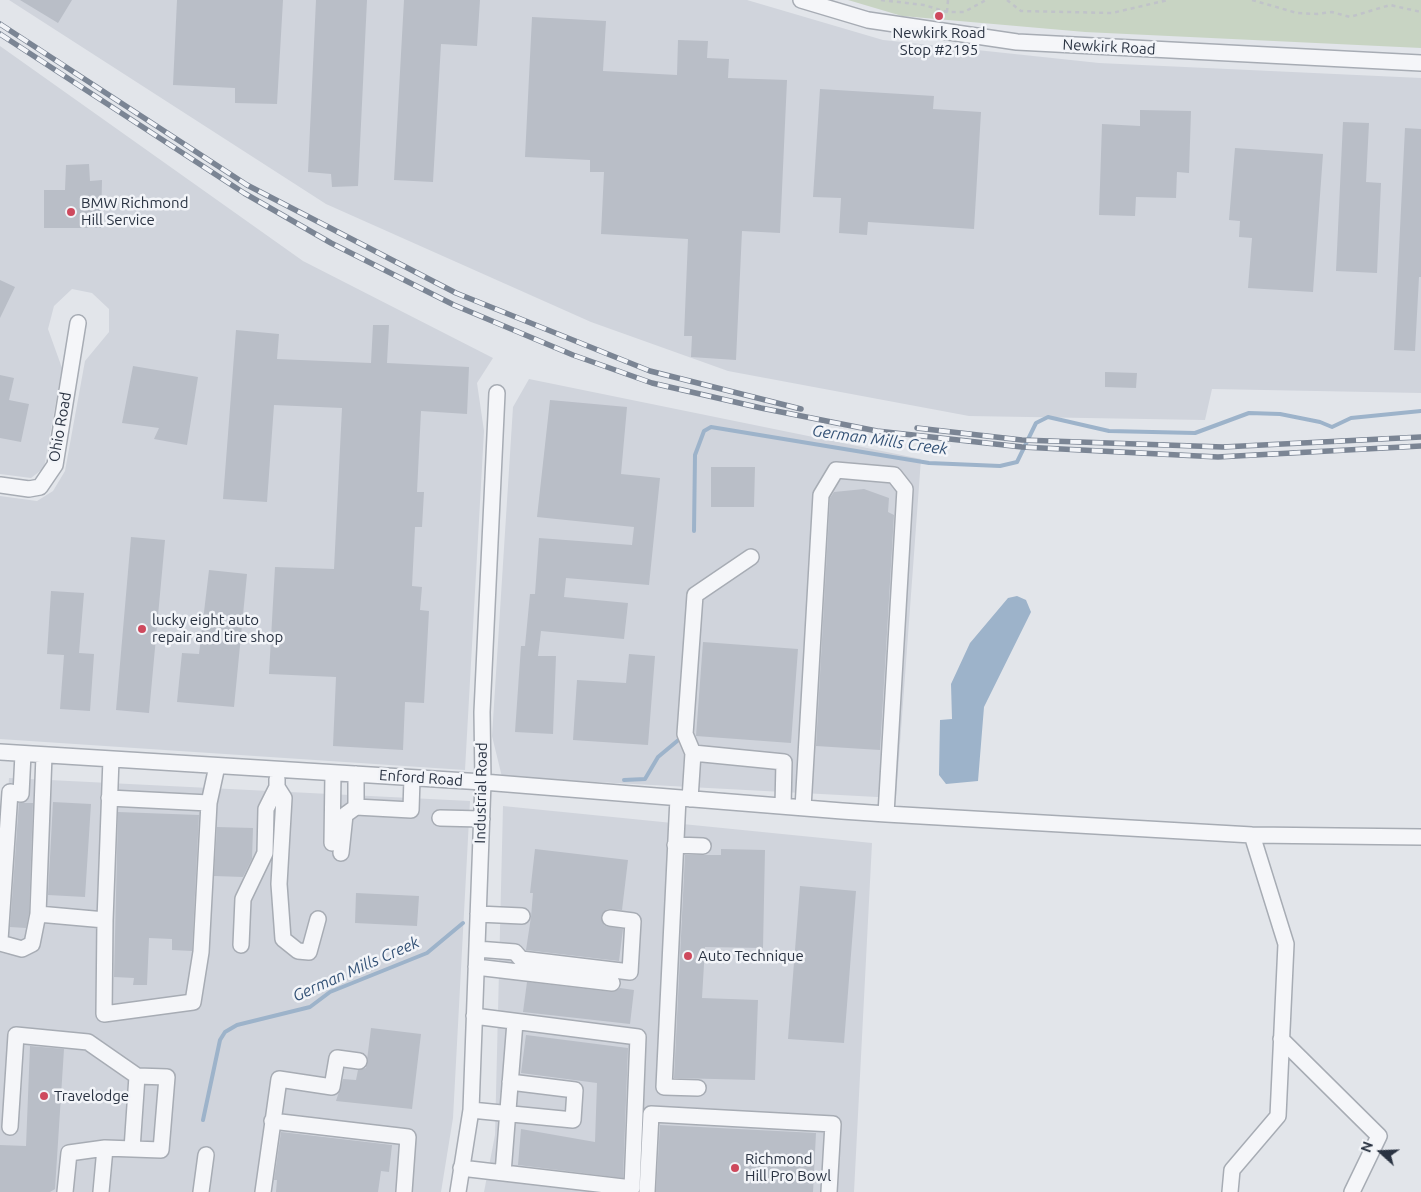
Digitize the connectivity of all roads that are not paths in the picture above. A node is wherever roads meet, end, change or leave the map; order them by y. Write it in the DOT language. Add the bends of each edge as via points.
graph roads {
  1 [pos="800,0"];
  2 [pos="1421,63"];
  3 [pos="78,323"];
  4 [pos="497,394"];
  5 [pos="0,485"];
  6 [pos="751,557"];
  7 [pos="0,752"];
  8 [pos="694,753"];
  9 [pos="23,754"];
  10 [pos="44,755"];
  11 [pos="111,759"];
  12 [pos="217,766"];
  13 [pos="277,770"];
  14 [pos="333,773"];
  15 [pos="356,774"];
  16 [pos="412,778"];
  17 [pos="483,782"];
  18 [pos="276,787"];
  19 [pos="110,798"];
  20 [pos="684,798"];
  21 [pos="209,803"];
  22 [pos="783,806"];
  23 [pos="356,807"];
  24 [pos="803,808"];
  25 [pos="886,814"];
  26 [pos="440,818"];
  27 [pos="482,819"];
  28 [pos="1252,835"];
  29 [pos="1421,837"];
  30 [pos="676,845"];
  31 [pos="703,846"];
  32 [pos="38,914"];
  33 [pos="478,914"];
  34 [pos="522,916"];
  35 [pos="610,918"];
  36 [pos="318,919"];
  37 [pos="105,920"];
  38 [pos="0,941"];
  39 [pos="241,945"];
  40 [pos="477,949"];
  41 [pos="476,967"];
  42 [pos="612,983"];
  43 [pos="474,1016"];
  44 [pos="515,1022"];
  45 [pos="1282,1039"];
  46 [pos="360,1061"];
  47 [pos="136,1076"];
  48 [pos="510,1082"];
  49 [pos="698,1088"];
  50 [pos="471,1110"];
  51 [pos="635,1113"];
  52 [pos="507,1114"];
  53 [pos="651,1114"];
  54 [pos="272,1121"];
  55 [pos="10,1127"];
  56 [pos="105,1148"];
  57 [pos="132,1149"];
  58 [pos="206,1155"];
  59 [pos="462,1168"];
  60 [pos="502,1173"];
  61 [pos="66,1192"];
  62 [pos="101,1192"];
  63 [pos="202,1192"];
  64 [pos="262,1192"];
  65 [pos="404,1192"];
  66 [pos="458,1192"];
  67 [pos="647,1192"];
  68 [pos="829,1192"];
  69 [pos="1230,1192"];
  70 [pos="1352,1192"];
  1 -- 2 [label="street, Newkirk Road" via="868,20 1017,42"];
  3 -- 5 [label="street, Ohio Road" via="55,465 40,487 29,489"];
  4 -- 17 [label="street, Industrial Road" via="482,712"];
  6 -- 8 [label="street" via="695,594 686,734"];
  7 -- 9 [label="street, Enford Road"];
  8 -- 20 [label="street"];
  8 -- 22 [label="street" via="784,762"];
  9 -- 10 [label="street, Enford Road"];
  9 -- 38 [label="street" via="21,794 10,792"];
  10 -- 11 [label="street, Enford Road"];
  10 -- 32 [label="street"];
  11 -- 12 [label="street, Enford Road"];
  11 -- 19 [label="street"];
  12 -- 13 [label="street, Enford Road"];
  12 -- 21 [label="street"];
  13 -- 14 [label="street, Enford Road"];
  13 -- 18 [label="street"];
  14 -- 15 [label="street, Enford Road"];
  14 -- 23 [label="street" via="337,848 345,815"];
  15 -- 16 [label="street, Enford Road"];
  15 -- 23 [label="street"];
  16 -- 17 [label="street, Enford Road"];
  16 -- 23 [label="street" via="411,810"];
  17 -- 20 [label="street, Enford Road"];
  17 -- 27 [label="street, Industrial Road"];
  18 -- 36 [label="street" via="284,798 279,884 283,939 298,951 309,952"];
  18 -- 39 [label="street" via="266,809 264,853 243,899"];
  19 -- 21 [label="street"];
  19 -- 37 [label="street"];
  20 -- 22 [label="street, Enford Road"];
  20 -- 30 [label="street"];
  21 -- 37 [label="street" via="201,952 193,1002 104,1014"];
  22 -- 24 [label="street, Enford Road"];
  24 -- 25 [label="street, Enford Road"];
  24 -- 25 [label="street" via="821,494 836,470 894,475 905,489"];
  25 -- 28 [label="street, Enford Road"];
  26 -- 27 [label="street"];
  27 -- 33 [label="street, Industrial Road"];
  28 -- 29 [label="street, Enford Road"];
  28 -- 45 [label="street" via="1286,944"];
  30 -- 31 [label="street"];
  30 -- 49 [label="street" via="664,1087"];
  32 -- 37 [label="street"];
  32 -- 38 [label="street" via="32,944 22,949"];
  33 -- 34 [label="street"];
  33 -- 40 [label="street, Industrial Road"];
  35 -- 40 [label="street" via="633,920 630,972 521,959 515,952"];
  40 -- 41 [label="street, Industrial Road"];
  41 -- 42 [label="street"];
  41 -- 43 [label="street, Industrial Road"];
  43 -- 44 [label="street"];
  43 -- 50 [label="street, Industrial Road"];
  44 -- 48 [label="street"];
  44 -- 51 [label="street" via="638,1037"];
  45 -- 69 [label="street" via="1278,1116 1232,1170"];
  45 -- 70 [label="street" via="1379,1136"];
  46 -- 54 [label="street" via="337,1058 332,1087 279,1079"];
  47 -- 55 [label="street" via="88,1042 16,1035"];
  47 -- 57 [label="street"];
  47 -- 57 [label="street" via="167,1078 162,1150"];
  48 -- 52 [label="street"];
  48 -- 52 [label="street" via="575,1090 573,1120"];
  50 -- 52 [label="street"];
  50 -- 59 [label="street, Industrial Road"];
  51 -- 53 [label="street"];
  51 -- 60 [label="street" via="632,1188"];
  52 -- 60 [label="street"];
  53 -- 67 [label="street"];
  53 -- 68 [label="street" via="833,1124"];
  54 -- 64 [label="street"];
  54 -- 65 [label="street" via="408,1137"];
  56 -- 57 [label="street"];
  56 -- 61 [label="street" via="69,1152"];
  56 -- 62 [label="street"];
  58 -- 63 [label="street"];
  59 -- 60 [label="street"];
  59 -- 66 [label="street, Industrial Road"];
}
